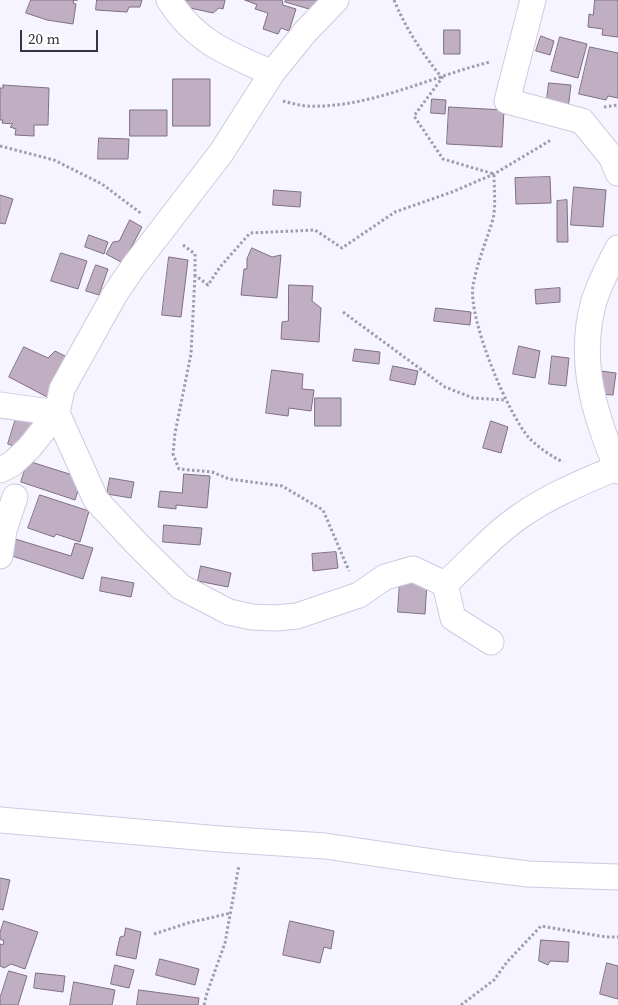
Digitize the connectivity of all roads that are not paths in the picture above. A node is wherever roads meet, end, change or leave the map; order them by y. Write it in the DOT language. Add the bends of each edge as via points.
graph roads {
  1 [pos="169,0"];
  2 [pos="336,0"];
  3 [pos="533,0"];
  4 [pos="272,73"];
  5 [pos="618,173"];
  6 [pos="618,248"];
  7 [pos="0,405"];
  8 [pos="57,413"];
  9 [pos="617,468"];
  10 [pos="0,470"];
  11 [pos="15,497"];
  12 [pos="0,556"];
  13 [pos="445,584"];
  14 [pos="491,642"];
  15 [pos="0,820"];
  16 [pos="618,877"];
  1 -- 4 [label="street" via="197,35 225,52"];
  2 -- 4 [label="street"];
  3 -- 5 [label="street" via="508,101 582,121 612,158"];
  4 -- 8 [label="street" via="221,153 115,294 62,389"];
  6 -- 9 [label="street" via="594,300 588,328 593,402"];
  7 -- 8 [label="street"];
  8 -- 10 [label="street" via="29,448"];
  8 -- 13 [label="street" via="96,500 181,586 229,612 252,617 297,616 359,595 385,577 413,569"];
  9 -- 13 [label="street" via="520,516"];
  11 -- 12 [label="street" via="4,530"];
  13 -- 14 [label="street" via="453,618"];
  15 -- 16 [label="street" via="324,846 528,874"];
}
